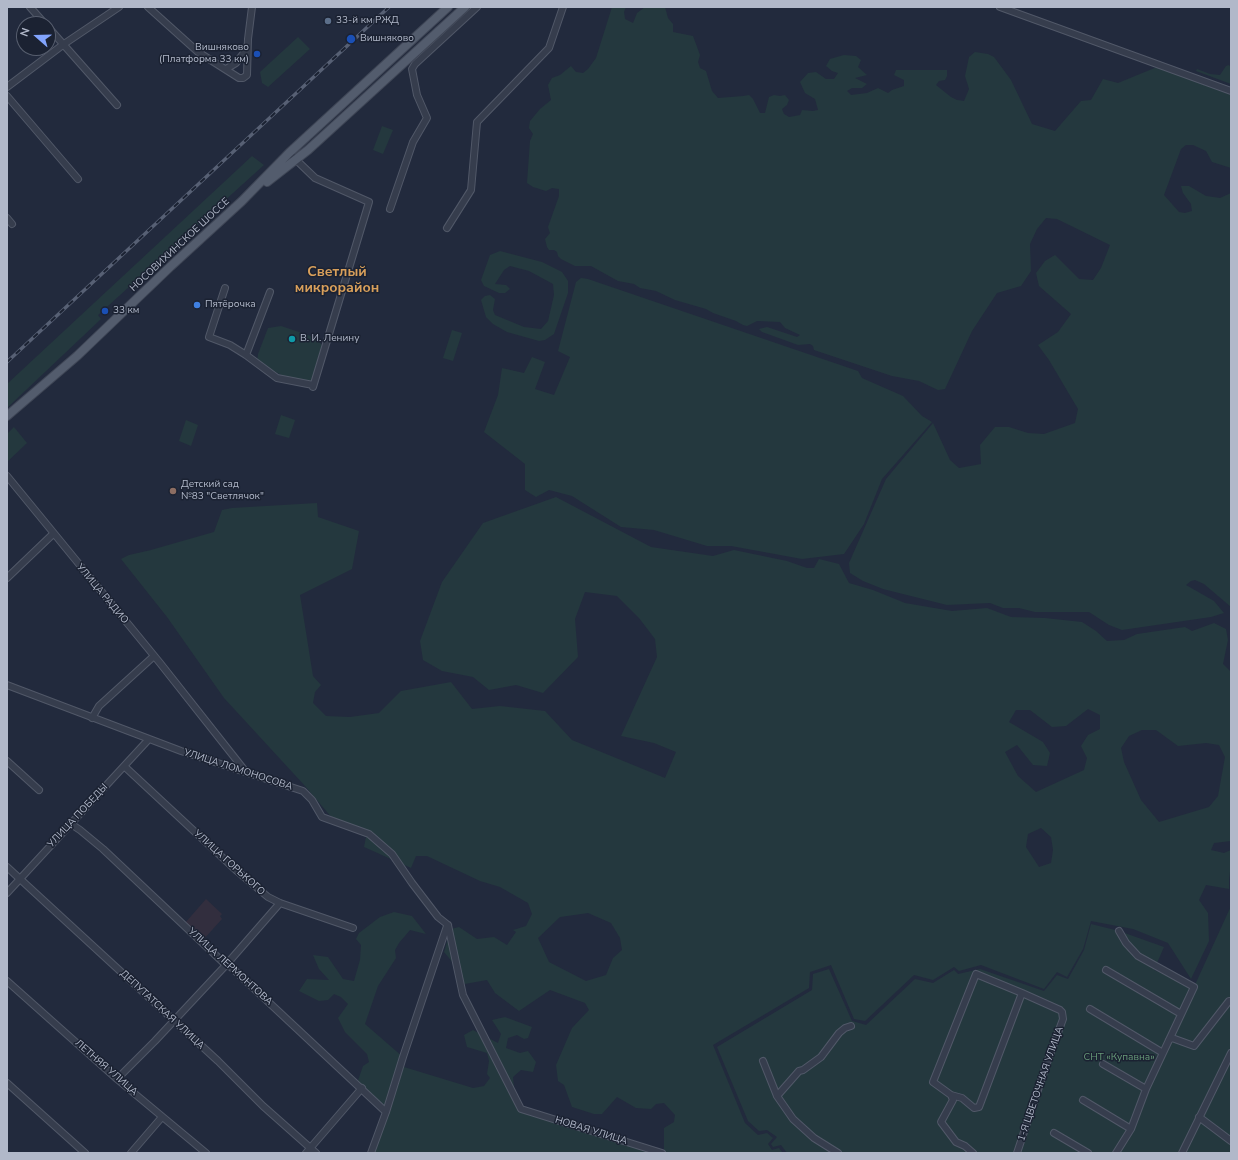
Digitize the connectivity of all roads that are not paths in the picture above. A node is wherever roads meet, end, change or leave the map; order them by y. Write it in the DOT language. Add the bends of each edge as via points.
graph roads {
  1 [pos="30,7"];
  2 [pos="119,7"];
  3 [pos="148,7"];
  4 [pos="252,7"];
  5 [pos="448,7"];
  6 [pos="465,7"];
  7 [pos="477,7"];
  8 [pos="563,7"];
  9 [pos="1000,7"];
  10 [pos="38,16"];
  11 [pos="56,36"];
  12 [pos="248,39"];
  13 [pos="64,44"];
  14 [pos="226,68"];
  15 [pos="7,87"];
  16 [pos="1231,91"];
  17 [pos="7,96"];
  18 [pos="117,105"];
  19 [pos="289,153"];
  20 [pos="296,160"];
  21 [pos="78,179"];
  22 [pos="242,201"];
  23 [pos="390,209"];
  24 [pos="7,218"];
  25 [pos="12,224"];
  26 [pos="447,228"];
  27 [pos="225,288"];
  28 [pos="270,292"];
  29 [pos="246,355"];
  30 [pos="7,416"];
  31 [pos="7,476"];
  32 [pos="53,534"];
  33 [pos="7,578"];
  34 [pos="154,656"];
  35 [pos="7,685"];
  36 [pos="92,718"];
  37 [pos="149,739"];
  38 [pos="7,761"];
  39 [pos="124,766"];
  40 [pos="246,773"];
  41 [pos="39,790"];
  42 [pos="72,824"];
  43 [pos="7,867"];
  44 [pos="20,878"];
  45 [pos="7,893"];
  46 [pos="280,903"];
  47 [pos="448,925"];
  48 [pos="354,928"];
  49 [pos="1119,931"];
  50 [pos="226,965"];
  51 [pos="1106,970"];
  52 [pos="7,981"];
  53 [pos="1022,993"];
  54 [pos="1231,1001"];
  55 [pos="1090,1009"];
  56 [pos="1181,1014"];
  57 [pos="174,1021"];
  58 [pos="851,1026"];
  59 [pos="1169,1040"];
  60 [pos="1163,1053"];
  61 [pos="1231,1053"];
  62 [pos="762,1062"];
  63 [pos="1103,1064"];
  64 [pos="117,1079"];
  65 [pos="7,1083"];
  66 [pos="362,1088"];
  67 [pos="1146,1089"];
  68 [pos="951,1095"];
  69 [pos="777,1096"];
  70 [pos="1083,1100"];
  71 [pos="386,1112"];
  72 [pos="162,1117"];
  73 [pos="1199,1117"];
  74 [pos="1131,1129"];
  75 [pos="1054,1133"];
  76 [pos="1231,1141"];
  77 [pos="310,1147"];
  78 [pos="85,1153"];
  79 [pos="131,1153"];
  80 [pos="206,1153"];
  81 [pos="306,1153"];
  82 [pos="316,1153"];
  83 [pos="371,1153"];
  84 [pos="662,1153"];
  85 [pos="838,1153"];
  86 [pos="973,1153"];
  87 [pos="1017,1153"];
  88 [pos="1088,1153"];
  89 [pos="1116,1153"];
  90 [pos="1182,1153"];
  1 -- 10 [label="street"];
  2 -- 13 [label="street"];
  3 -- 14 [label="street" via="198,52"];
  4 -- 12 [label="street"];
  5 -- 19 [label="main road, НОСОВИХИНСКОЕ ШОССЕ"];
  6 -- 20 [label="main road, НОСОВИХИНСКОЕ ШОССЕ"];
  7 -- 23 [label="street" via="412,69 417,96 427,118 413,142"];
  8 -- 26 [label="street" via="549,48 477,122 471,190"];
  9 -- 16 [label="street"];
  11 -- 13 [label="street"];
  12 -- 14 [label="street" via="240,59"];
  12 -- 14 [label="street" via="247,75 239,78"];
  13 -- 15 [label="street"];
  13 -- 18 [label="street"];
  17 -- 21 [label="street"];
  19 -- 20 [label="street"];
  19 -- 22 [label="main road, НОСОВИХИНСКОЕ ШОССЕ"];
  20 -- 22 [label="main road, НОСОВИХИНСКОЕ ШОССЕ"];
  20 -- 29 [label="street" via="315,178 369,202 313,386 277,378"];
  22 -- 30 [label="main road, НОСОВИХИНСКОЕ ШОССЕ" via="77,356"];
  24 -- 25 [label="street"];
  27 -- 29 [label="street" via="209,337"];
  28 -- 29 [label="street"];
  31 -- 32 [label="street, УЛИЦА РАДИО"];
  32 -- 33 [label="street"];
  32 -- 34 [label="street, УЛИЦА РАДИО"];
  34 -- 36 [label="street" via="99,706"];
  34 -- 40 [label="street, УЛИЦА РАДИО"];
  35 -- 36 [label="street, УЛИЦА ЛОМОНОСОВА"];
  36 -- 37 [label="street, УЛИЦА ЛОМОНОСОВА"];
  37 -- 39 [label="street, УЛИЦА ПОБЕДЫ"];
  37 -- 40 [label="street, УЛИЦА ЛОМОНОСОВА"];
  38 -- 41 [label="street"];
  39 -- 42 [label="street, УЛИЦА ПОБЕДЫ"];
  39 -- 46 [label="street, УЛИЦА ГОРЬКОГО" via="258,890"];
  40 -- 47 [label="street, УЛИЦА ЛОМОНОСОВА" via="303,791 322,817 369,834 392,854 438,917"];
  42 -- 44 [label="street, УЛИЦА ПОБЕДЫ"];
  42 -- 50 [label="street, УЛИЦА ЛЕРМОНТОВА"];
  43 -- 44 [label="street, ДЕПУТАТСКАЯ УЛИЦА"];
  44 -- 45 [label="street, УЛИЦА ПОБЕДЫ"];
  44 -- 57 [label="street, ДЕПУТАТСКАЯ УЛИЦА"];
  46 -- 48 [label="street, УЛИЦА ГОРЬКОГО"];
  46 -- 50 [label="street"];
  47 -- 71 [label="street"];
  47 -- 84 [label="street, НОВАЯ УЛИЦА" via="463,995 521,1109"];
  49 -- 56 [label="street" via="1138,956 1194,987"];
  50 -- 57 [label="street"];
  50 -- 66 [label="street, УЛИЦА ЛЕРМОНТОВА"];
  51 -- 56 [label="street"];
  52 -- 64 [label="street, ЛЕТНЯЯ УЛИЦА"];
  53 -- 68 [label="street" via="980,1105 974,1108 959,1096"];
  53 -- 68 [label="street" via="976,974 933,1082"];
  53 -- 87 [label="street, 1-Я ЦВЕТОЧНАЯ УЛИЦА" via="1060,1010 1064,1016"];
  54 -- 59 [label="street" via="1194,1046 1172,1038"];
  55 -- 60 [label="street"];
  56 -- 59 [label="street"];
  57 -- 64 [label="street"];
  57 -- 77 [label="street, ДЕПУТАТСКАЯ УЛИЦА"];
  58 -- 69 [label="street" via="844,1028 821,1057 799,1071"];
  59 -- 60 [label="street"];
  60 -- 67 [label="street"];
  61 -- 73 [label="street"];
  62 -- 69 [label="street"];
  63 -- 67 [label="street"];
  64 -- 72 [label="street, ЛЕТНЯЯ УЛИЦА"];
  65 -- 78 [label="street"];
  66 -- 71 [label="street, УЛИЦА ЛЕРМОНТОВА"];
  66 -- 77 [label="street"];
  67 -- 74 [label="street"];
  68 -- 86 [label="street" via="953,1100 941,1122 956,1142"];
  69 -- 85 [label="street" via="793,1118 814,1138"];
  70 -- 74 [label="street"];
  71 -- 83 [label="street"];
  72 -- 79 [label="street"];
  72 -- 80 [label="street, ЛЕТНЯЯ УЛИЦА"];
  73 -- 76 [label="street"];
  73 -- 90 [label="street"];
  74 -- 89 [label="street"];
  75 -- 88 [label="street"];
  77 -- 81 [label="street"];
  77 -- 82 [label="street, ДЕПУТАТСКАЯ УЛИЦА"];
}
